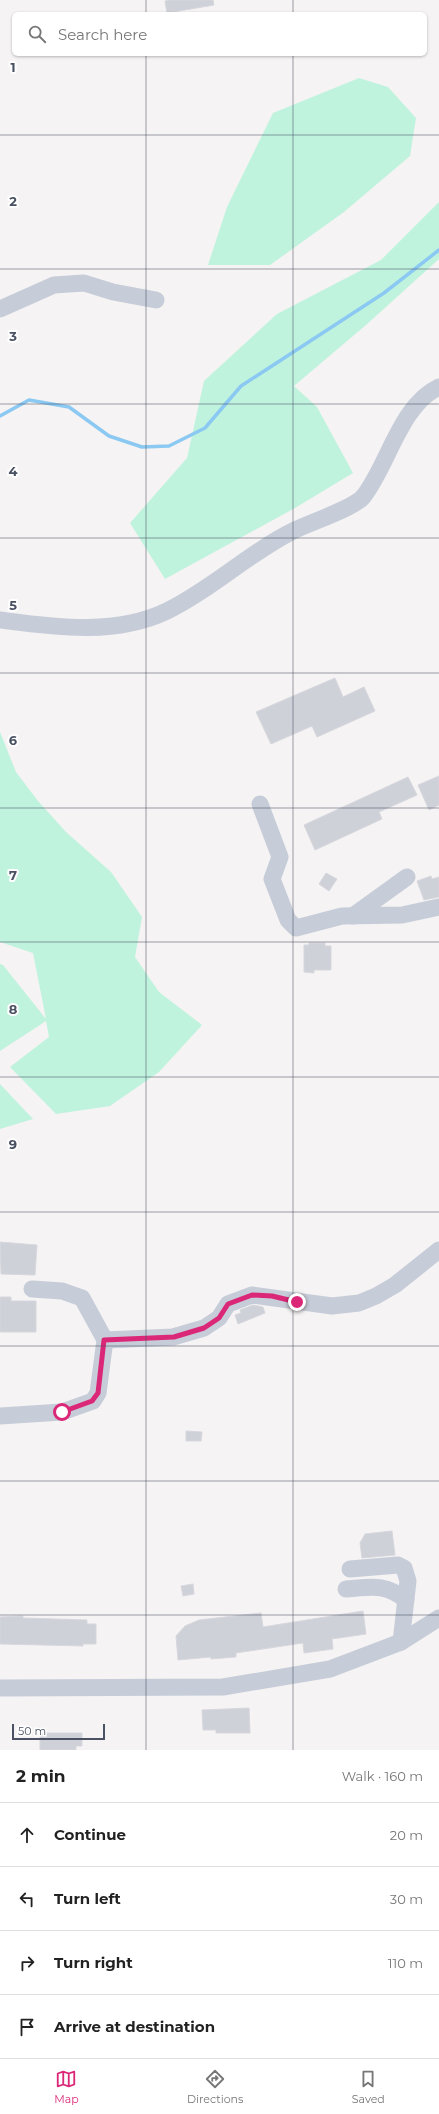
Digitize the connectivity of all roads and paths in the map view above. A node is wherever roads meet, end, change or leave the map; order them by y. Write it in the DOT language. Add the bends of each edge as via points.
graph roads {
  1 [pos="156,300"];
  2 [pos="0,308"];
  3 [pos="439,387"];
  4 [pos="0,620"];
  5 [pos="260,804"];
  6 [pos="407,877"];
  7 [pos="439,907"];
  8 [pos="353,916"];
  9 [pos="439,1250"];
  10 [pos="32,1289"];
  11 [pos="104,1340"];
  12 [pos="0,1416"];
  13 [pos="350,1569"];
  14 [pos="346,1589"];
  15 [pos="406,1600"];
  16 [pos="439,1618"];
  17 [pos="401,1642"];
  18 [pos="0,1688"];
  1 -- 2 [label="street" via="113,292 84,283 54,285"];
  3 -- 4 [label="street" via="425,396 412,411 362,499 324,519 295,530 166,612 113,627 76,628"];
  5 -- 8 [label="street" via="280,857 272,879 288,920 296,928 342,916"];
  6 -- 8 [label="street"];
  7 -- 8 [label="street" via="402,915"];
  9 -- 11 [label="street" via="395,1284 360,1303 332,1306 252,1295 228,1304 219,1318 204,1328 174,1337"];
  10 -- 11 [label="street" via="62,1291 82,1298"];
  11 -- 12 [label="street" via="98,1393 92,1401 62,1412"];
  13 -- 15 [label="street" via="398,1565 404,1568 408,1582"];
  14 -- 15 [label="street" via="374,1586 389,1589"];
  15 -- 17 [label="street"];
  16 -- 17 [label="street"];
  17 -- 18 [label="street" via="330,1669 223,1687"];
}
